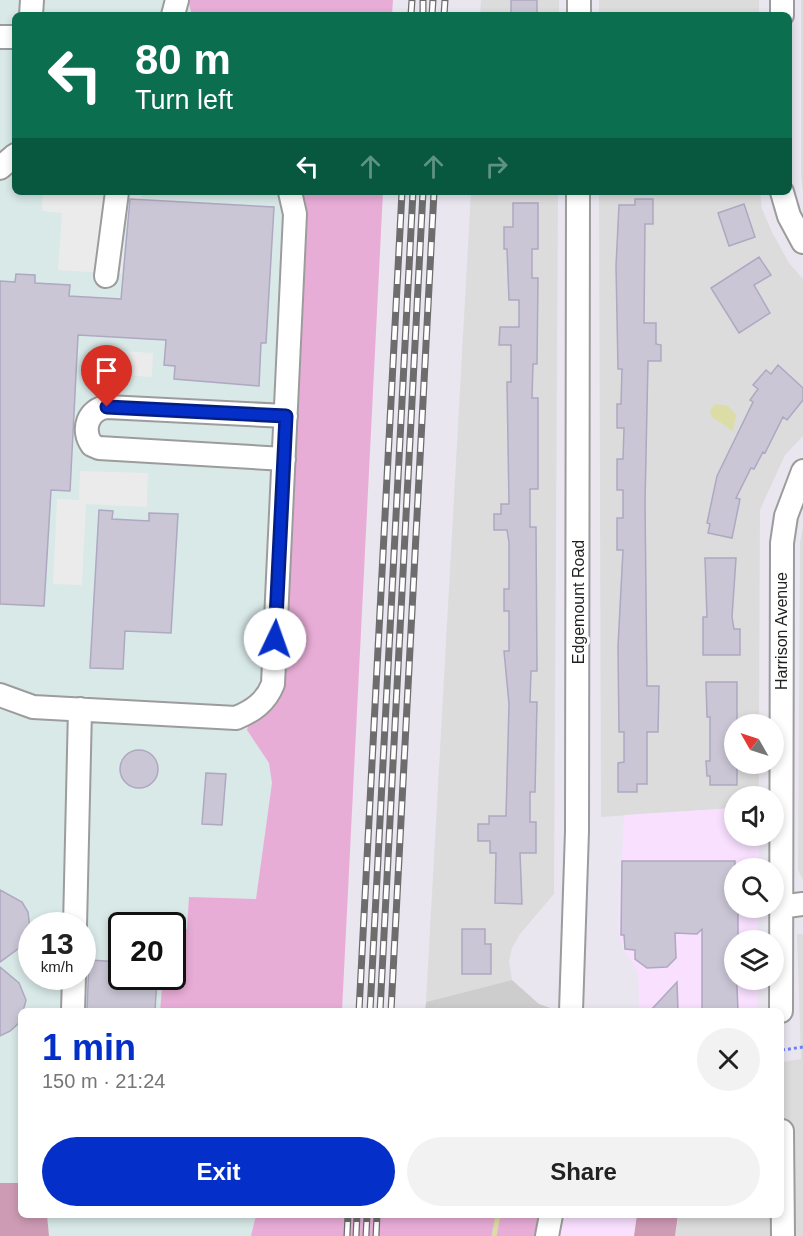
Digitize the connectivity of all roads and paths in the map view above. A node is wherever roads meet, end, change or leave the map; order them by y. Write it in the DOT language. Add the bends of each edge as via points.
graph roads {
  1 [pos="12,157"];
  2 [pos="0,168"];
  3 [pos="117,195"];
  4 [pos="291,195"];
  5 [pos="578,195"];
  6 [pos="783,195"];
  7 [pos="803,242"];
  8 [pos="106,276"];
  9 [pos="286,416"];
  10 [pos="284,459"];
  11 [pos="803,471"];
  12 [pos="0,695"];
  13 [pos="80,710"];
  14 [pos="780,858"];
  15 [pos="803,904"];
  16 [pos="784,906"];
  17 [pos="75,912"];
  18 [pos="780,918"];
  19 [pos="74,990"];
  20 [pos="73,1008"];
  21 [pos="571,1008"];
  22 [pos="781,1008"];
  23 [pos="803,1047"];
  24 [pos="784,1050"];
  25 [pos="550,1218"];
  26 [pos="783,1218"];
  27 [pos="547,1236"];
  28 [pos="783,1236"];
  1 -- 2 [label="street"];
  3 -- 8 [label="street"];
  4 -- 9 [label="street" via="295,214"];
  5 -- 21 [label="street, Edgemount Road" via="578,831"];
  6 -- 7 [label="street"];
  9 -- 10 [label="street"];
  9 -- 10 [label="street" via="107,407 94,412 86,432 92,445 99,448"];
  10 -- 13 [label="street" via="273,684 265,699 236,718"];
  11 -- 14 [label="street, Harrison Avenue" via="786,516 782,543"];
  12 -- 13 [label="street" via="33,707"];
  13 -- 17 [label="street"];
  15 -- 16 [label="street"];
  18 -- 22 [label="street, Harrison Avenue"];
  19 -- 20 [label="street"];
  23 -- 24 [label="path"];
  25 -- 27 [label="street"];
  26 -- 28 [label="street"];
}
